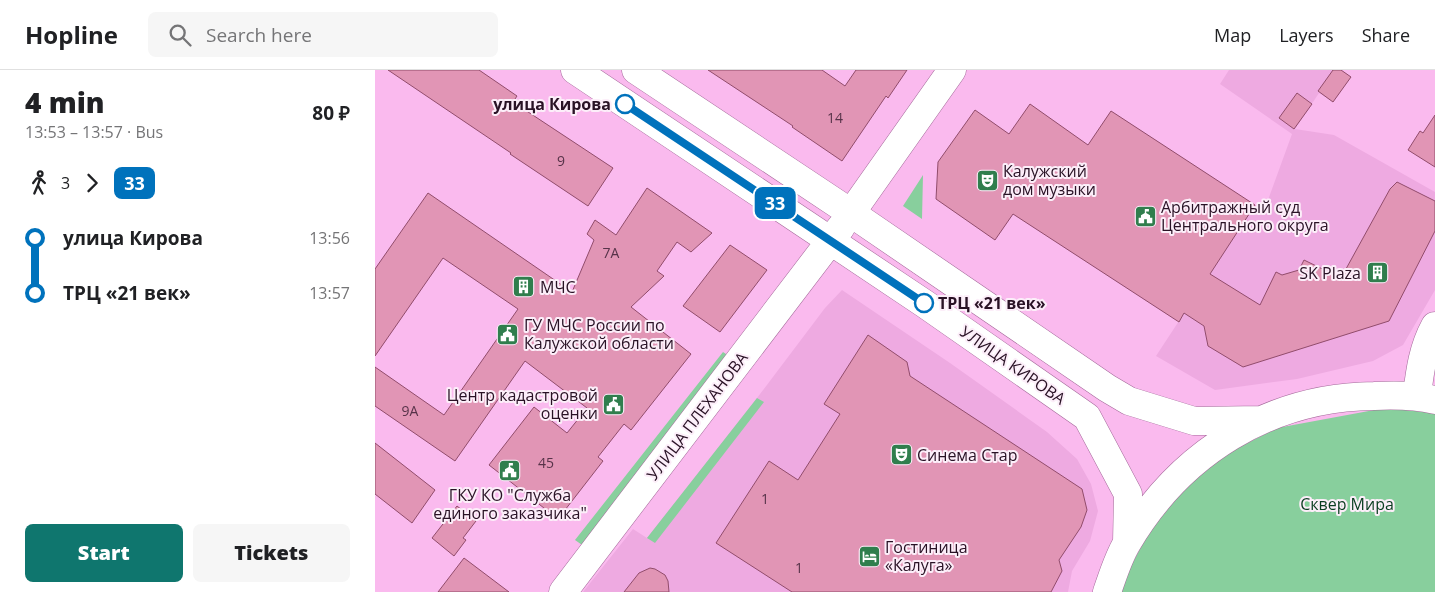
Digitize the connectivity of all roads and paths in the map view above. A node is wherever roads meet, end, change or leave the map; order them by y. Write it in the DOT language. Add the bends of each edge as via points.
graph roads {
  1 [pos="575,70"];
  2 [pos="636,70"];
  3 [pos="952,70"];
  4 [pos="851,213"];
  5 [pos="831,240"];
  6 [pos="1435,326"];
  7 [pos="1426,397"];
  8 [pos="1261,420"];
  9 [pos="1127,543"];
  10 [pos="563,592"];
  11 [pos="1107,592"];
  1 -- 5 [label="main road, УЛИЦА КИРОВА"];
  2 -- 4 [label="main road, УЛИЦА КИРОВА"];
  3 -- 4 [label="main road"];
  4 -- 5 [label="main road, УЛИЦА ПЛЕХАНОВА"];
  4 -- 8 [label="main road, УЛИЦА КИРОВА" via="1129,401 1194,421"];
  5 -- 9 [label="main road, УЛИЦА КИРОВА" via="1087,417 1128,494"];
  5 -- 10 [label="main road, УЛИЦА ПЛЕХАНОВА"];
  6 -- 7 [label="main road" via="1421,361"];
  7 -- 8 [label="main road" via="1345,396 1290,409"];
  8 -- 9 [label="main road" via="1191,464 1150,507"];
  9 -- 11 [label="main road"];
}
